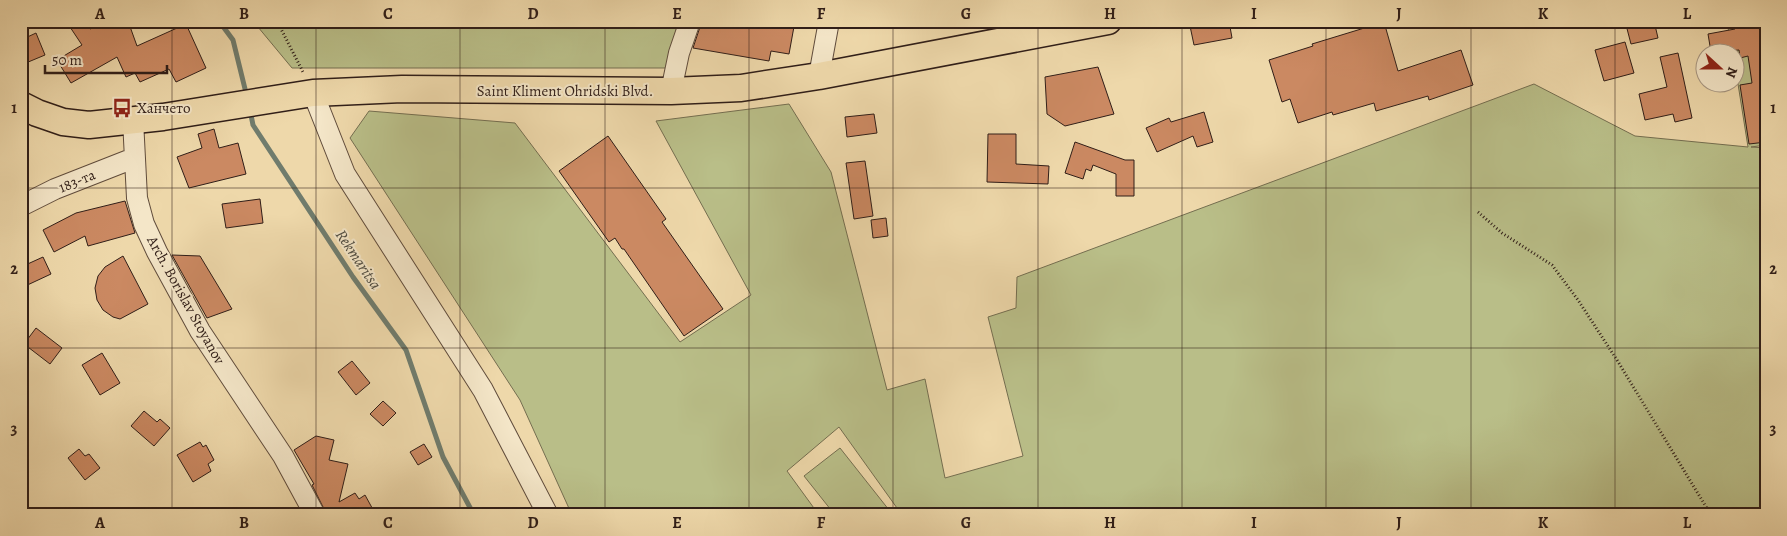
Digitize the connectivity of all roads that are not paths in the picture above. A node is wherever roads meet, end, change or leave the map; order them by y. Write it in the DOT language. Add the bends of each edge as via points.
graph roads {
  1 [pos="690,21"];
  2 [pos="829,21"];
  3 [pos="1108,21"];
  4 [pos="819,76"];
  5 [pos="671,92"];
  6 [pos="305,94"];
  7 [pos="21,105"];
  8 [pos="134,120"];
  9 [pos="134,158"];
  10 [pos="21,206"];
  11 [pos="315,515"];
  12 [pos="548,515"];
  1 -- 5 [label="street"];
  2 -- 4 [label="street"];
  3 -- 4 [label="main road, Saint Kliment Ohridski Blvd."];
  4 -- 5 [label="main road, Saint Kliment Ohridski Blvd." via="741,88"];
  5 -- 6 [label="main road, Saint Kliment Ohridski Blvd." via="402,89"];
  6 -- 8 [label="main road, Saint Kliment Ohridski Blvd."];
  6 -- 12 [label="street" via="345,174 483,390"];
  7 -- 8 [label="main road, Saint Kliment Ohridski Blvd." via="62,122 89,125"];
  8 -- 9 [label="street, Аrch. Borislav Stoyanov"];
  9 -- 10 [label="street, 183-та"];
  9 -- 11 [label="street, Аrch. Borislav Stoyanov" via="144,224 157,252 200,331 283,456"];
}
